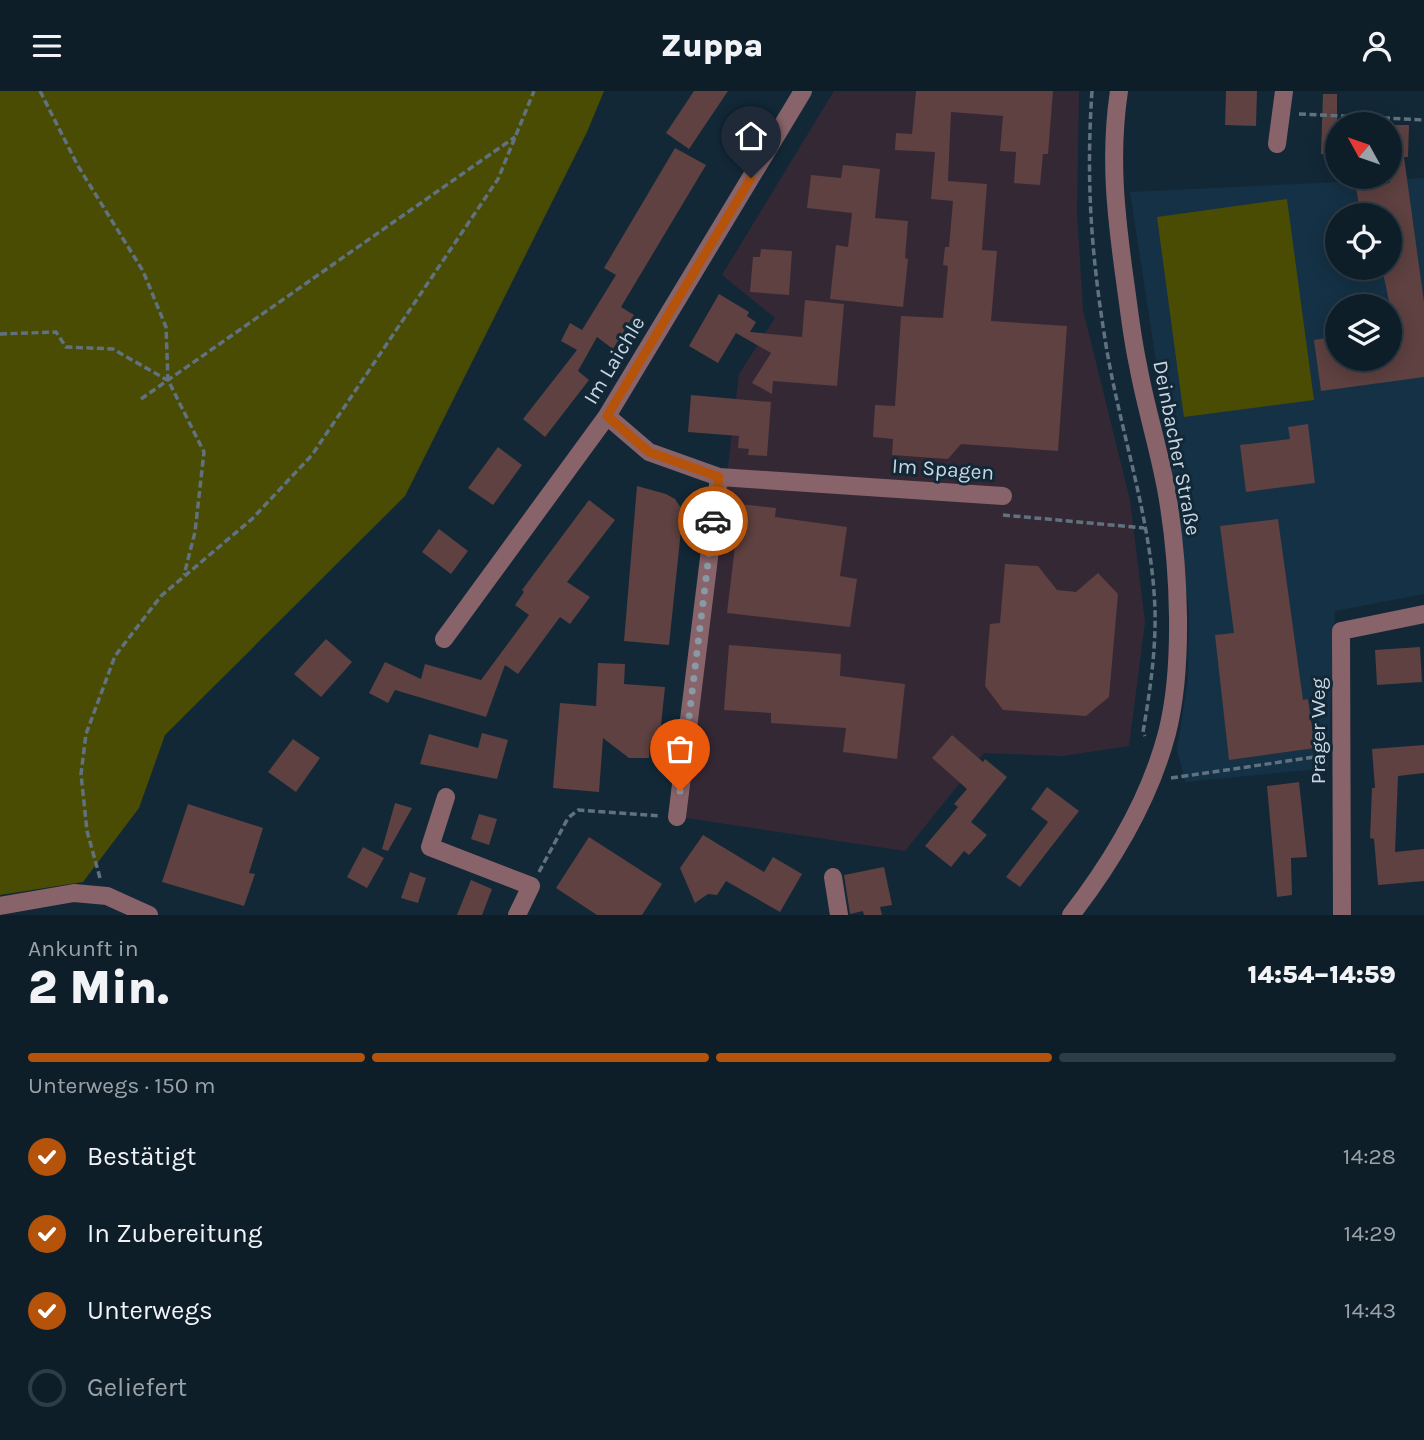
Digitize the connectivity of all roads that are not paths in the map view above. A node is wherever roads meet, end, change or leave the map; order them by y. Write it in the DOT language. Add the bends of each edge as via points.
graph roads {
  1 [pos="803,91"];
  2 [pos="1119,91"];
  3 [pos="1284,91"];
  4 [pos="1277,144"];
  5 [pos="607,416"];
  6 [pos="719,477"];
  7 [pos="1003,496"];
  8 [pos="1424,614"];
  9 [pos="444,639"];
  10 [pos="446,797"];
  11 [pos="677,817"];
  12 [pos="833,877"];
  13 [pos="0,906"];
  14 [pos="149,915"];
  15 [pos="517,915"];
  16 [pos="839,915"];
  17 [pos="1071,915"];
  18 [pos="1342,915"];
  1 -- 5 [label="street, Im Laichle"];
  2 -- 17 [label="street, Deinbacher Straße" via="1113,198 1137,364 1168,500 1177,591 1175,680 1168,731 1154,771 1120,842"];
  3 -- 4 [label="street"];
  5 -- 6 [label="street, Im Spagen" via="649,452"];
  5 -- 9 [label="street, Im Laichle"];
  6 -- 7 [label="street, Im Spagen"];
  6 -- 11 [label="street"];
  8 -- 18 [label="street, Prager Weg" via="1341,631"];
  10 -- 15 [label="street" via="430,847 531,886"];
  12 -- 16 [label="street"];
  13 -- 14 [label="street" via="74,893 107,896"];
}
